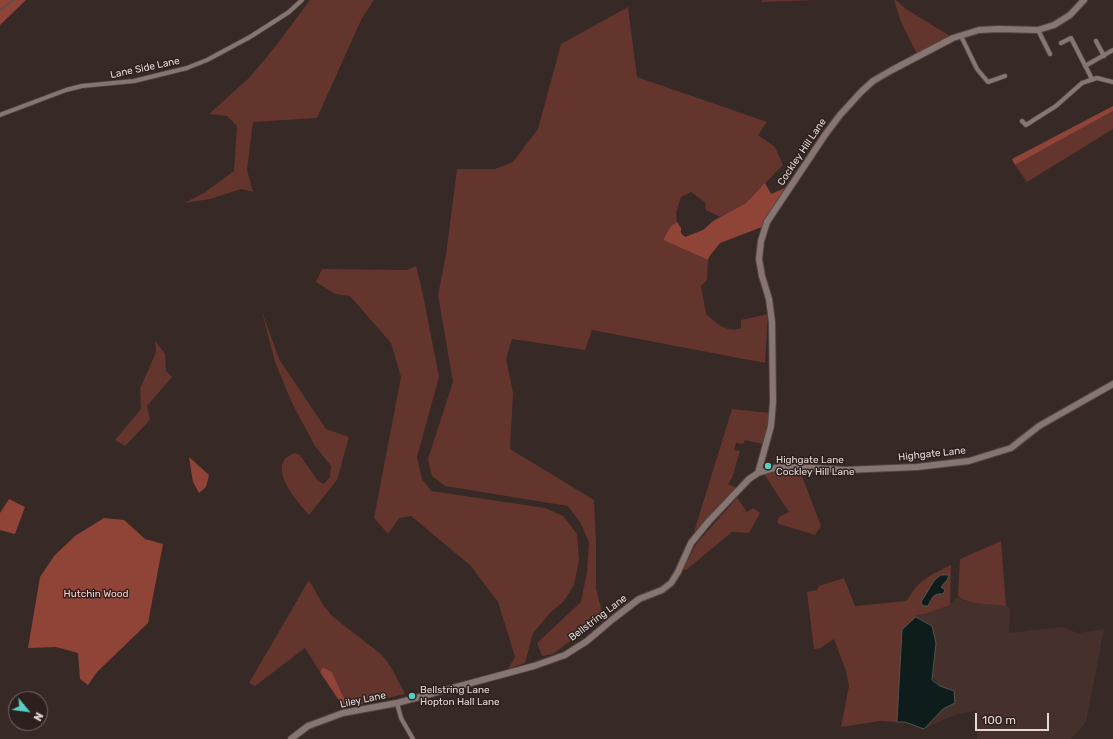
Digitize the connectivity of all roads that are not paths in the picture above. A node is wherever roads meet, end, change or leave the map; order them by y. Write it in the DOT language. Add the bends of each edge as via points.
graph roads {
  1 [pos="302,0"];
  2 [pos="1084,0"];
  3 [pos="1038,30"];
  4 [pos="961,36"];
  5 [pos="1096,41"];
  6 [pos="1061,43"];
  7 [pos="1113,50"];
  8 [pos="1050,54"];
  9 [pos="1104,56"];
  10 [pos="1085,66"];
  11 [pos="1005,76"];
  12 [pos="1092,79"];
  13 [pos="1113,82"];
  14 [pos="0,115"];
  15 [pos="1022,121"];
  16 [pos="1113,384"];
  17 [pos="758,473"];
  18 [pos="397,703"];
  19 [pos="291,739"];
  20 [pos="413,739"];
  1 -- 14 [label="street, Lane Side Lane" via="290,12 250,37 187,68 134,81 66,90"];
  2 -- 3 [label="main road, Cockley Hill Lane" via="1062,20"];
  3 -- 4 [label="main road, Cockley Hill Lane" via="978,30"];
  3 -- 8 [label="street"];
  4 -- 11 [label="street" via="977,69 988,82"];
  4 -- 17 [label="main road, Cockley Hill Lane" via="885,74 861,92 825,135 767,222 759,259 772,322 772,402 771,426"];
  5 -- 9 [label="street"];
  6 -- 10 [label="street" via="1071,38"];
  7 -- 9 [label="street"];
  9 -- 10 [label="street"];
  10 -- 12 [label="street"];
  12 -- 13 [label="street"];
  12 -- 15 [label="street" via="1082,83 1056,106 1026,125"];
  16 -- 17 [label="main road, Highgate Lane" via="1039,426 1011,448 969,461 917,467 845,470 781,466"];
  17 -- 18 [label="main road, Bellstring Lane" via="708,521 691,543 671,583 662,590 639,599 587,641 565,655 534,666"];
  18 -- 19 [label="main road, Liley Lane" via="343,713 308,726"];
  18 -- 20 [label="street" via="401,718"];
}
